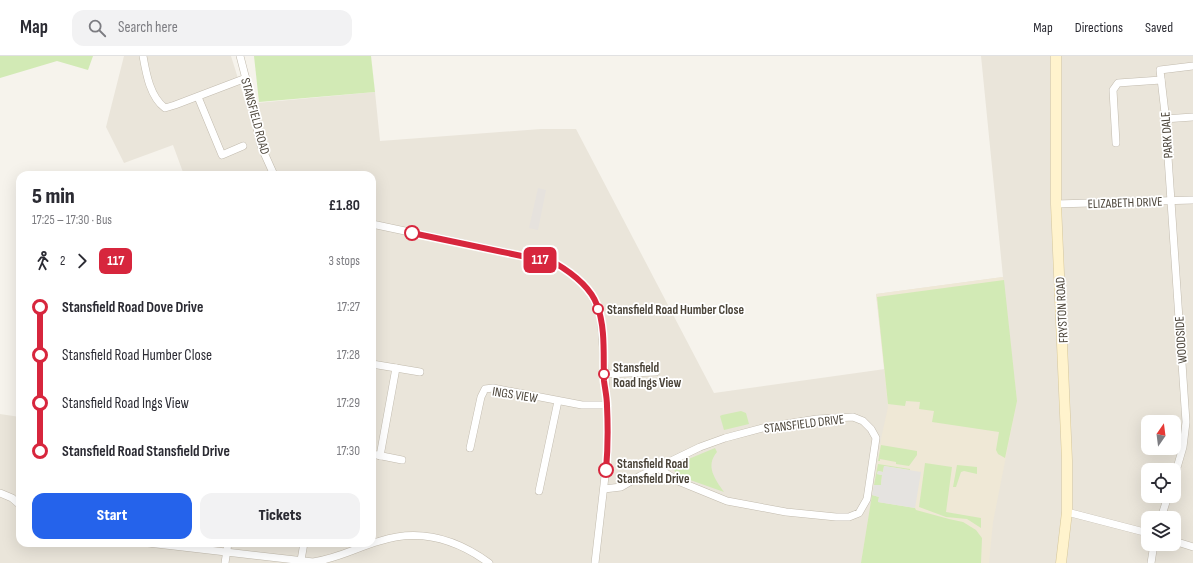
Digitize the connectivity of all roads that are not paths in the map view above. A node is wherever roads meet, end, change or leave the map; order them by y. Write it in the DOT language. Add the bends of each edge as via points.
graph roads {
  1 [pos="143,56"];
  2 [pos="240,56"];
  3 [pos="1056,56"];
  4 [pos="1193,66"];
  5 [pos="246,78"];
  6 [pos="1161,80"];
  7 [pos="198,97"];
  8 [pos="1193,117"];
  9 [pos="1164,119"];
  10 [pos="1116,143"];
  11 [pos="243,146"];
  12 [pos="272,171"];
  13 [pos="1193,200"];
  14 [pos="1170,201"];
  15 [pos="1056,204"];
  16 [pos="376,225"];
  17 [pos="376,365"];
  18 [pos="396,368"];
  19 [pos="420,372"];
  20 [pos="656,372"];
  21 [pos="604,374"];
  22 [pos="558,401"];
  23 [pos="607,405"];
  24 [pos="470,448"];
  25 [pos="376,455"];
  26 [pos="380,456"];
  27 [pos="402,460"];
  28 [pos="1178,463"];
  29 [pos="658,468"];
  30 [pos="604,489"];
  31 [pos="539,491"];
  32 [pos="0,493"];
  33 [pos="16,502"];
  34 [pos="1066,512"];
  35 [pos="1141,532"];
  36 [pos="376,542"];
  37 [pos="1181,543"];
  38 [pos="183,547"];
  39 [pos="228,547"];
  40 [pos="303,547"];
  41 [pos="364,547"];
  42 [pos="1193,547"];
  43 [pos="1153,551"];
  44 [pos="227,552"];
  45 [pos="301,560"];
  46 [pos="225,563"];
  47 [pos="489,563"];
  48 [pos="596,563"];
  49 [pos="1060,563"];
  50 [pos="1151,563"];
  1 -- 7 [label="street" via="147,76 159,104 165,108"];
  2 -- 5 [label="street, STANSFIELD ROAD"];
  3 -- 15 [label="street, FRYSTON ROAD"];
  4 -- 6 [label="street, PARK DALE" via="1160,70"];
  5 -- 7 [label="street"];
  5 -- 12 [label="street, STANSFIELD ROAD" via="261,146"];
  6 -- 9 [label="street, PARK DALE"];
  6 -- 10 [label="street" via="1118,83 1115,87 1113,90"];
  7 -- 11 [label="street" via="222,155"];
  8 -- 9 [label="street"];
  9 -- 14 [label="street, PARK DALE"];
  13 -- 14 [label="street, ELIZABETH DRIVE"];
  14 -- 15 [label="street, ELIZABETH DRIVE"];
  14 -- 28 [label="street, WOODSIDE" via="1186,422"];
  15 -- 34 [label="street, FRYSTON ROAD" via="1066,446"];
  16 -- 21 [label="street" via="555,263 569,271 584,284 597,305 602,330"];
  17 -- 18 [label="street"];
  18 -- 19 [label="street"];
  18 -- 26 [label="street"];
  20 -- 21 [label="street"];
  21 -- 23 [label="street"];
  22 -- 23 [label="street, INGS VIEW" via="582,406"];
  22 -- 24 [label="street, INGS VIEW" via="493,388 485,389"];
  22 -- 31 [label="street"];
  23 -- 30 [label="street" via="608,450"];
  25 -- 26 [label="street"];
  26 -- 27 [label="street"];
  29 -- 29 [label="street, STANSFIELD DRIVE" via="678,481 727,501 786,512 849,516 858,513 867,499 876,438 863,421 853,417 817,419 730,436"];
  29 -- 30 [label="street, STANSFIELD DRIVE" via="620,487"];
  30 -- 48 [label="street"];
  32 -- 33 [label="street"];
  34 -- 35 [label="street"];
  34 -- 49 [label="street, FRYSTON ROAD"];
  36 -- 47 [label="street" via="396,537 432,536 463,547"];
  37 -- 42 [label="street"];
  38 -- 44 [label="street"];
  39 -- 44 [label="street"];
  40 -- 45 [label="street"];
  41 -- 45 [label="street" via="329,560"];
  43 -- 50 [label="street"];
  44 -- 45 [label="street"];
  44 -- 46 [label="street"];
}
